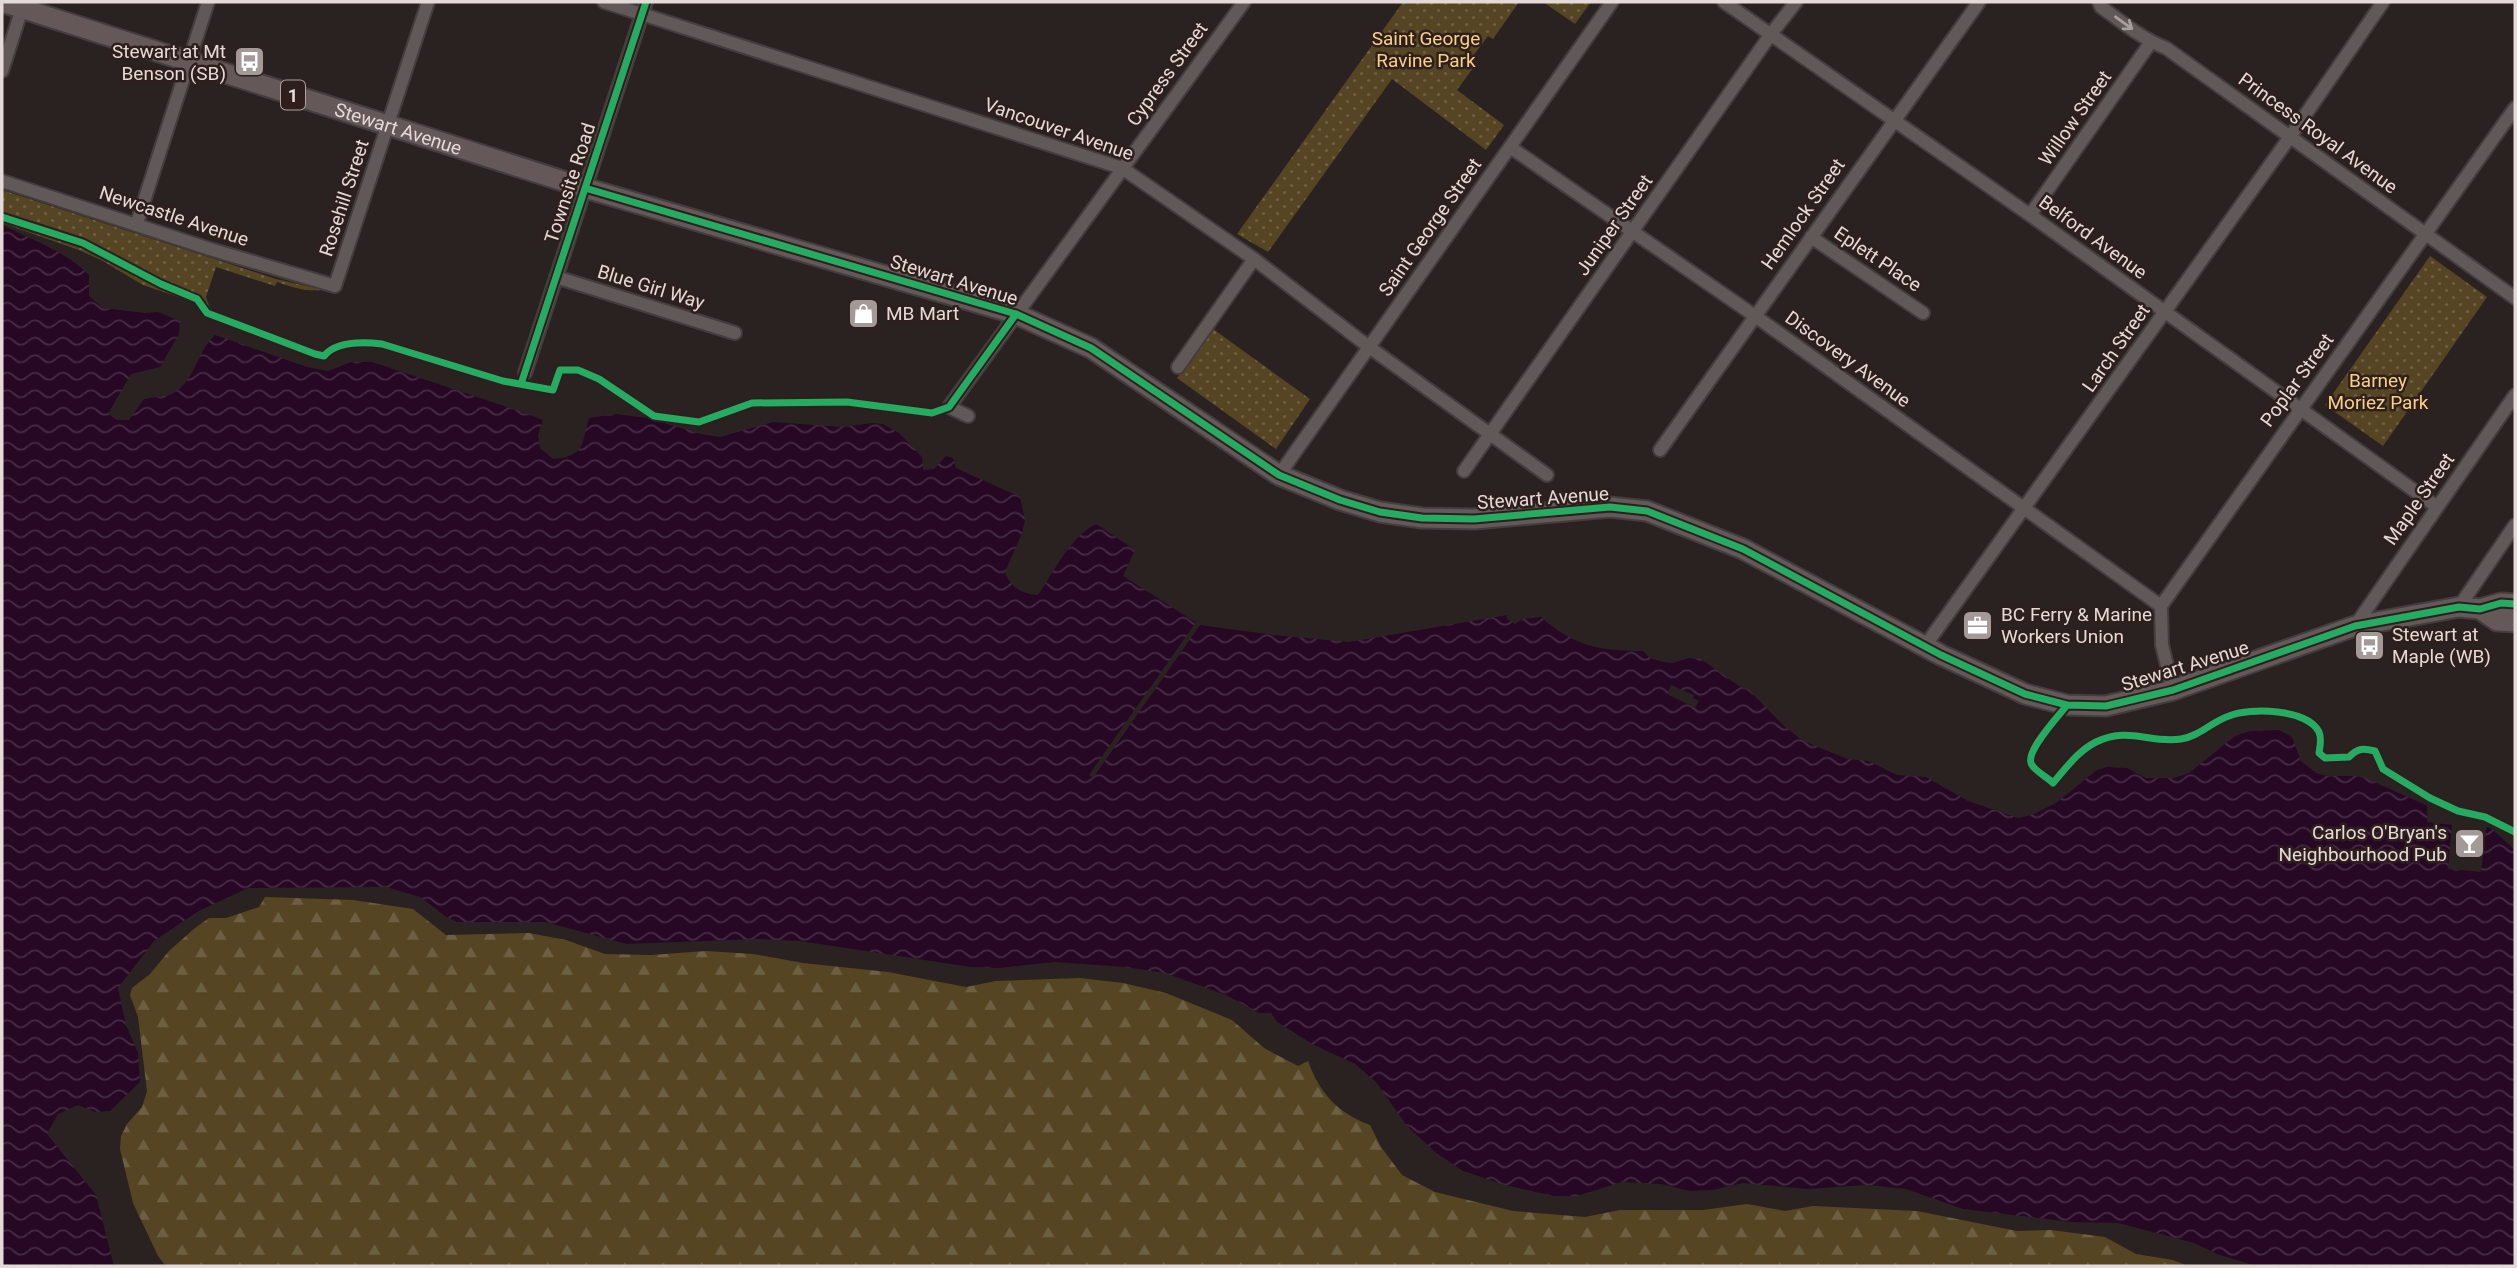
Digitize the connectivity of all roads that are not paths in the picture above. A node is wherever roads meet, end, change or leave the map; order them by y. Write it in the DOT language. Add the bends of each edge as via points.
graph roads {
  1 [pos="2,2"];
  2 [pos="208,2"];
  3 [pos="428,2"];
  4 [pos="604,2"];
  5 [pos="1244,2"];
  6 [pos="1612,2"];
  7 [pos="1724,2"];
  8 [pos="1796,2"];
  9 [pos="1979,2"];
  10 [pos="2099,2"];
  11 [pos="2383,2"];
  12 [pos="23,5"];
  13 [pos="644,7"];
  14 [pos="1771,34"];
  15 [pos="2151,43"];
  16 [pos="189,61"];
  17 [pos="2,71"];
  18 [pos="2515,108"];
  19 [pos="1894,120"];
  20 [pos="388,125"];
  21 [pos="2290,137"];
  22 [pos="1510,148"];
  23 [pos="1122,168"];
  24 [pos="2,181"];
  25 [pos="585,188"];
  26 [pos="2029,215"];
  27 [pos="136,223"];
  28 [pos="1632,232"];
  29 [pos="2426,234"];
  30 [pos="1811,237"];
  31 [pos="1254,259"];
  32 [pos="556,277"];
  33 [pos="335,286"];
  34 [pos="2515,298"];
  35 [pos="2165,312"];
  36 [pos="1923,313"];
  37 [pos="1016,314"];
  38 [pos="1755,316"];
  39 [pos="735,333"];
  40 [pos="1370,347"];
  41 [pos="1178,368"];
  42 [pos="524,373"];
  43 [pos="2515,395"];
  44 [pos="2300,409"];
  45 [pos="968,416"];
  46 [pos="1490,433"];
  47 [pos="1660,450"];
  48 [pos="1464,471"];
  49 [pos="1279,475"];
  50 [pos="1548,475"];
  51 [pos="2437,507"];
  52 [pos="2025,509"];
  53 [pos="2515,525"];
  54 [pos="2515,604"];
  55 [pos="2161,606"];
  56 [pos="2459,607"];
  57 [pos="2480,609"];
  58 [pos="2515,622"];
  59 [pos="2355,626"];
  60 [pos="1925,646"];
  61 [pos="2173,690"];
  1 -- 12 [label="highway, Stewart Avenue / 1"];
  2 -- 16 [label="street"];
  3 -- 20 [label="street, Rosehill Street"];
  4 -- 13 [label="street, Vancouver Avenue"];
  5 -- 23 [label="street, Cypress Street"];
  6 -- 22 [label="street, Saint George Street"];
  7 -- 14 [label="street, Belford Avenue"];
  8 -- 14 [label="street, Juniper Street"];
  9 -- 19 [label="street, Hemlock Street"];
  10 -- 15 [label="street, Princess Royal Avenue, one-way"];
  11 -- 21 [label="street, Larch Street"];
  12 -- 16 [label="highway, Stewart Avenue / 1"];
  12 -- 17 [label="street"];
  13 -- 23 [label="street, Vancouver Avenue"];
  13 -- 25 [label="street, Townsite Road"];
  14 -- 19 [label="street, Belford Avenue"];
  14 -- 28 [label="street, Juniper Street"];
  15 -- 21 [label="street, Princess Royal Avenue" via="2166,48"];
  15 -- 26 [label="street, Willow Street"];
  16 -- 20 [label="highway, Stewart Avenue / 1"];
  16 -- 27 [label="street"];
  18 -- 29 [label="street, Poplar Street"];
  19 -- 26 [label="street, Belford Avenue"];
  19 -- 30 [label="street, Hemlock Street"];
  20 -- 25 [label="highway, Stewart Avenue / 1"];
  20 -- 33 [label="street, Rosehill Street"];
  21 -- 29 [label="street, Princess Royal Avenue"];
  21 -- 35 [label="street, Larch Street"];
  22 -- 28 [label="street, Discovery Avenue"];
  22 -- 40 [label="street, Saint George Street"];
  23 -- 31 [label="street, Vancouver Avenue"];
  23 -- 37 [label="street, Cypress Street"];
  24 -- 27 [label="street, Newcastle Avenue"];
  25 -- 32 [label="street, Townsite Road"];
  25 -- 37 [label="highway, Stewart Avenue / 1"];
  26 -- 35 [label="street, Belford Avenue"];
  27 -- 33 [label="street, Newcastle Avenue"];
  28 -- 38 [label="street, Discovery Avenue"];
  28 -- 46 [label="street, Juniper Street"];
  29 -- 34 [label="street, Princess Royal Avenue"];
  29 -- 44 [label="street, Poplar Street"];
  30 -- 36 [label="street, Eplett Place"];
  30 -- 38 [label="street, Hemlock Street"];
  31 -- 40 [label="street, Vancouver Avenue"];
  31 -- 41 [label="street"];
  32 -- 39 [label="street, Blue Girl Way"];
  32 -- 42 [label="street, Townsite Road"];
  35 -- 44 [label="street, Belford Avenue"];
  35 -- 52 [label="street, Larch Street"];
  37 -- 45 [label="street, Cypress Street" via="949,407"];
  37 -- 49 [label="highway, Stewart Avenue / 1" via="1091,348"];
  38 -- 47 [label="street, Hemlock Street"];
  38 -- 52 [label="street, Discovery Avenue"];
  40 -- 46 [label="street, Vancouver Avenue"];
  40 -- 49 [label="street, Saint George Street"];
  43 -- 51 [label="street, Maple Street"];
  44 -- 51 [label="street, Belford Avenue"];
  44 -- 55 [label="street, Poplar Street"];
  46 -- 48 [label="street, Juniper Street"];
  46 -- 50 [label="street, Vancouver Avenue"];
  49 -- 60 [label="highway, Stewart Avenue / 1" via="1340,500 1422,518 1474,519 1610,507 1647,511 1743,549"];
  51 -- 59 [label="street, Maple Street"];
  52 -- 55 [label="street, Discovery Avenue"];
  52 -- 60 [label="street, Larch Street"];
  53 -- 56 [label="street"];
  54 -- 57 [label="highway, Stewart Avenue / 1"];
  55 -- 61 [label="street" via="2162,645"];
  56 -- 57 [label="highway, Stewart Avenue / 1"];
  56 -- 59 [label="highway, Stewart Avenue / 1"];
  57 -- 58 [label="highway, Stewart Avenue / 1" via="2497,621"];
  59 -- 61 [label="highway, Stewart Avenue / 1"];
  60 -- 61 [label="highway, Stewart Avenue / 1" via="2025,694 2067,705 2106,706"];
}
